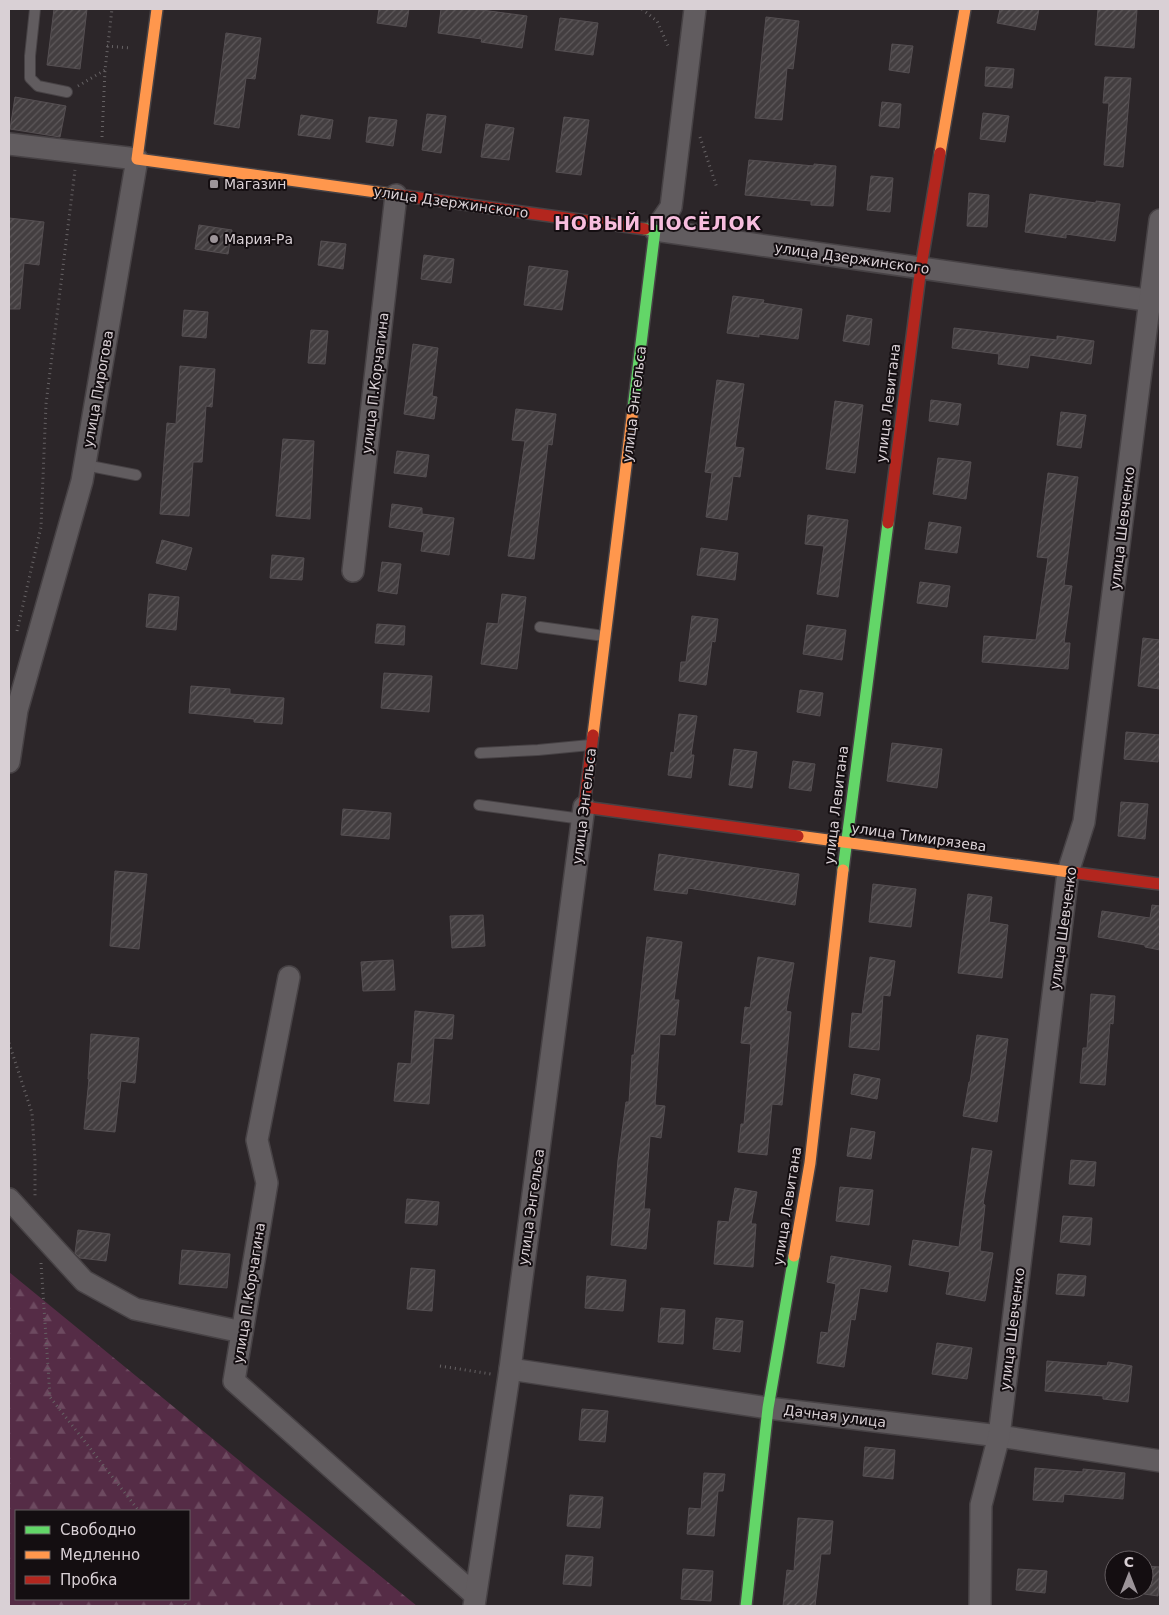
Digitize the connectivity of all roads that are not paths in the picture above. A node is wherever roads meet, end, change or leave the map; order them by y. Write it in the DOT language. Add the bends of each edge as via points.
graph roads {
  1 [pos="35,9"];
  2 [pos="157,9"];
  3 [pos="965,9"];
  4 [pos="690,10"];
  5 [pos="67,92"];
  6 [pos="9,144"];
  7 [pos="137,159"];
  8 [pos="396,195"];
  9 [pos="1160,220"];
  10 [pos="655,230"];
  11 [pos="921,267"];
  12 [pos="1156,302"];
  13 [pos="85,465"];
  14 [pos="136,475"];
  15 [pos="353,571"];
  16 [pos="540,627"];
  17 [pos="605,636"];
  18 [pos="591,745"];
  19 [pos="480,753"];
  20 [pos="9,762"];
  21 [pos="479,805"];
  22 [pos="583,813"];
  23 [pos="846,842"];
  24 [pos="1068,872"];
  25 [pos="1160,884"];
  26 [pos="289,977"];
  27 [pos="9,1199"];
  28 [pos="242,1332"];
  29 [pos="509,1373"];
  30 [pos="768,1408"];
  31 [pos="999,1436"];
  32 [pos="1160,1462"];
  33 [pos="474,1601"];
  34 [pos="746,1606"];
  35 [pos="980,1606"];
  1 -- 5 [label="lane" via="30,78 38,86"];
  2 -- 7 [label="street, улица Пирогова"];
  3 -- 11 [label="street, улица Левитана"];
  4 -- 10 [label="street, улица Энгельса" via="671,207"];
  6 -- 7 [label="street, улица Дзержинского"];
  7 -- 8 [label="street, улица Дзержинского"];
  7 -- 13 [label="street, улица Пирогова"];
  8 -- 10 [label="street, улица Дзержинского"];
  8 -- 15 [label="street, улица П.Корчагина"];
  9 -- 12 [label="street, улица Шевченко"];
  10 -- 11 [label="street, улица Дзержинского"];
  10 -- 17 [label="street, улица Энгельса"];
  11 -- 12 [label="street, улица Дзержинского"];
  11 -- 23 [label="street, улица Левитана"];
  12 -- 24 [label="street, улица Шевченко" via="1084,822"];
  13 -- 14 [label="lane"];
  13 -- 20 [label="street, улица Пирогова" via="17,710"];
  16 -- 17 [label="lane"];
  17 -- 18 [label="street, улица Энгельса"];
  18 -- 19 [label="lane"];
  18 -- 22 [label="street, улица Энгельса"];
  21 -- 22 [label="lane"];
  22 -- 23 [label="street, улица Тимирязева"];
  22 -- 29 [label="street, улица Энгельса"];
  23 -- 24 [label="street, улица Тимирязева"];
  23 -- 30 [label="street, улица Левитана" via="810,1163"];
  24 -- 25 [label="street, улица Тимирязева"];
  24 -- 31 [label="street, улица Шевченко"];
  26 -- 28 [label="street, улица П.Корчагина" via="257,1140 267,1183"];
  27 -- 28 [label="street" via="84,1281 135,1309"];
  28 -- 33 [label="street, улица П.Корчагина" via="234,1381"];
  29 -- 30 [label="street, Дачная улица"];
  29 -- 33 [label="street, улица Энгельса"];
  30 -- 31 [label="street, Дачная улица"];
  30 -- 34 [label="street, улица Левитана"];
  31 -- 32 [label="street, Дачная улица"];
  31 -- 35 [label="street, улица Шевченко" via="981,1505"];
}
